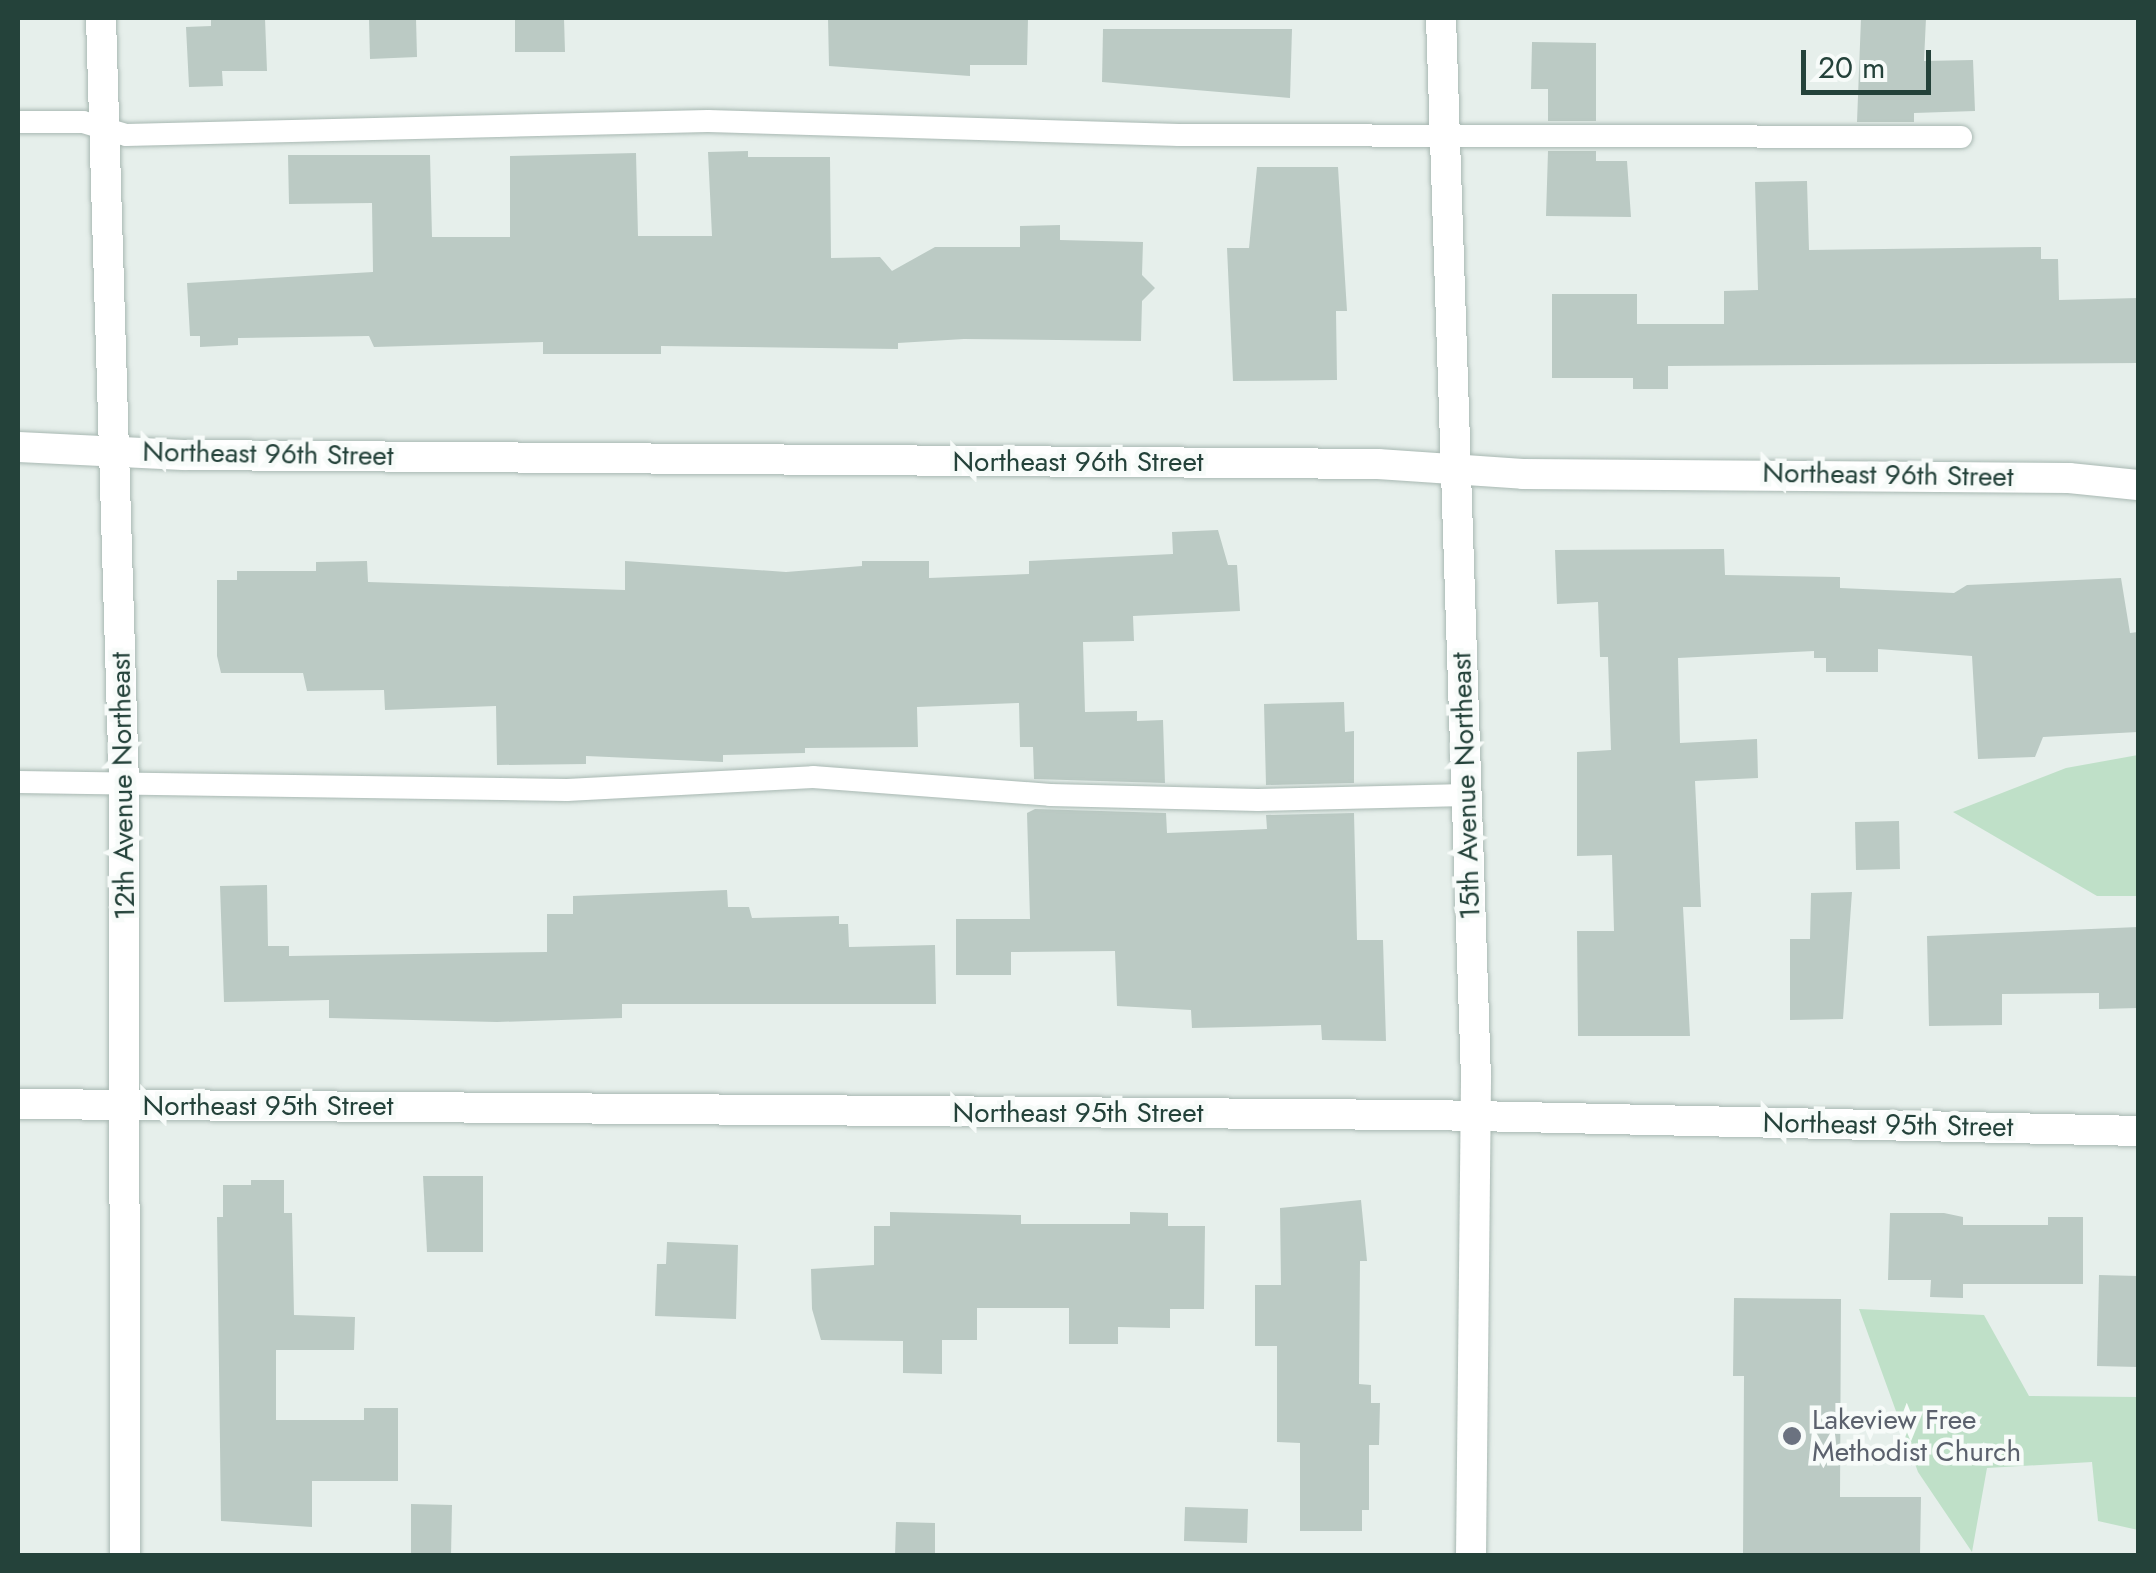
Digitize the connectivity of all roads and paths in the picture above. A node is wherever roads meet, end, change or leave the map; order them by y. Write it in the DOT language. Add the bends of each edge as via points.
graph roads {
  1 [pos="100,18"];
  2 [pos="1441,18"];
  3 [pos="18,122"];
  4 [pos="104,126"];
  5 [pos="1444,137"];
  6 [pos="1960,137"];
  7 [pos="18,446"];
  8 [pos="113,450"];
  9 [pos="1456,470"];
  10 [pos="2138,485"];
  11 [pos="18,782"];
  12 [pos="124,783"];
  13 [pos="1466,794"];
  14 [pos="18,1104"];
  15 [pos="128,1105"];
  16 [pos="1476,1116"];
  17 [pos="2138,1131"];
  18 [pos="124,1556"];
  19 [pos="1471,1556"];
  1 -- 4 [label="street, 12th Avenue Northeast"];
  2 -- 5 [label="street, 15th Avenue Northeast"];
  3 -- 4 [label="lane"];
  4 -- 5 [label="lane" via="126,134 708,121"];
  4 -- 8 [label="street, 12th Avenue Northeast"];
  5 -- 6 [label="lane"];
  5 -- 9 [label="street, 15th Avenue Northeast"];
  7 -- 8 [label="street, Northeast 96th Street"];
  8 -- 9 [label="street, Northeast 96th Street"];
  8 -- 12 [label="street, 12th Avenue Northeast"];
  9 -- 10 [label="street, Northeast 96th Street" via="2069,478"];
  9 -- 13 [label="street, 15th Avenue Northeast"];
  11 -- 12 [label="lane"];
  12 -- 13 [label="lane" via="567,790 813,777 1258,800"];
  12 -- 15 [label="street, 12th Avenue Northeast"];
  13 -- 16 [label="street, 15th Avenue Northeast"];
  14 -- 15 [label="street, Northeast 95th Street"];
  15 -- 16 [label="street, Northeast 95th Street"];
  15 -- 18 [label="street, 12th Avenue Northeast"];
  16 -- 17 [label="street, Northeast 95th Street"];
  16 -- 19 [label="street, 15th Avenue Northeast"];
}
